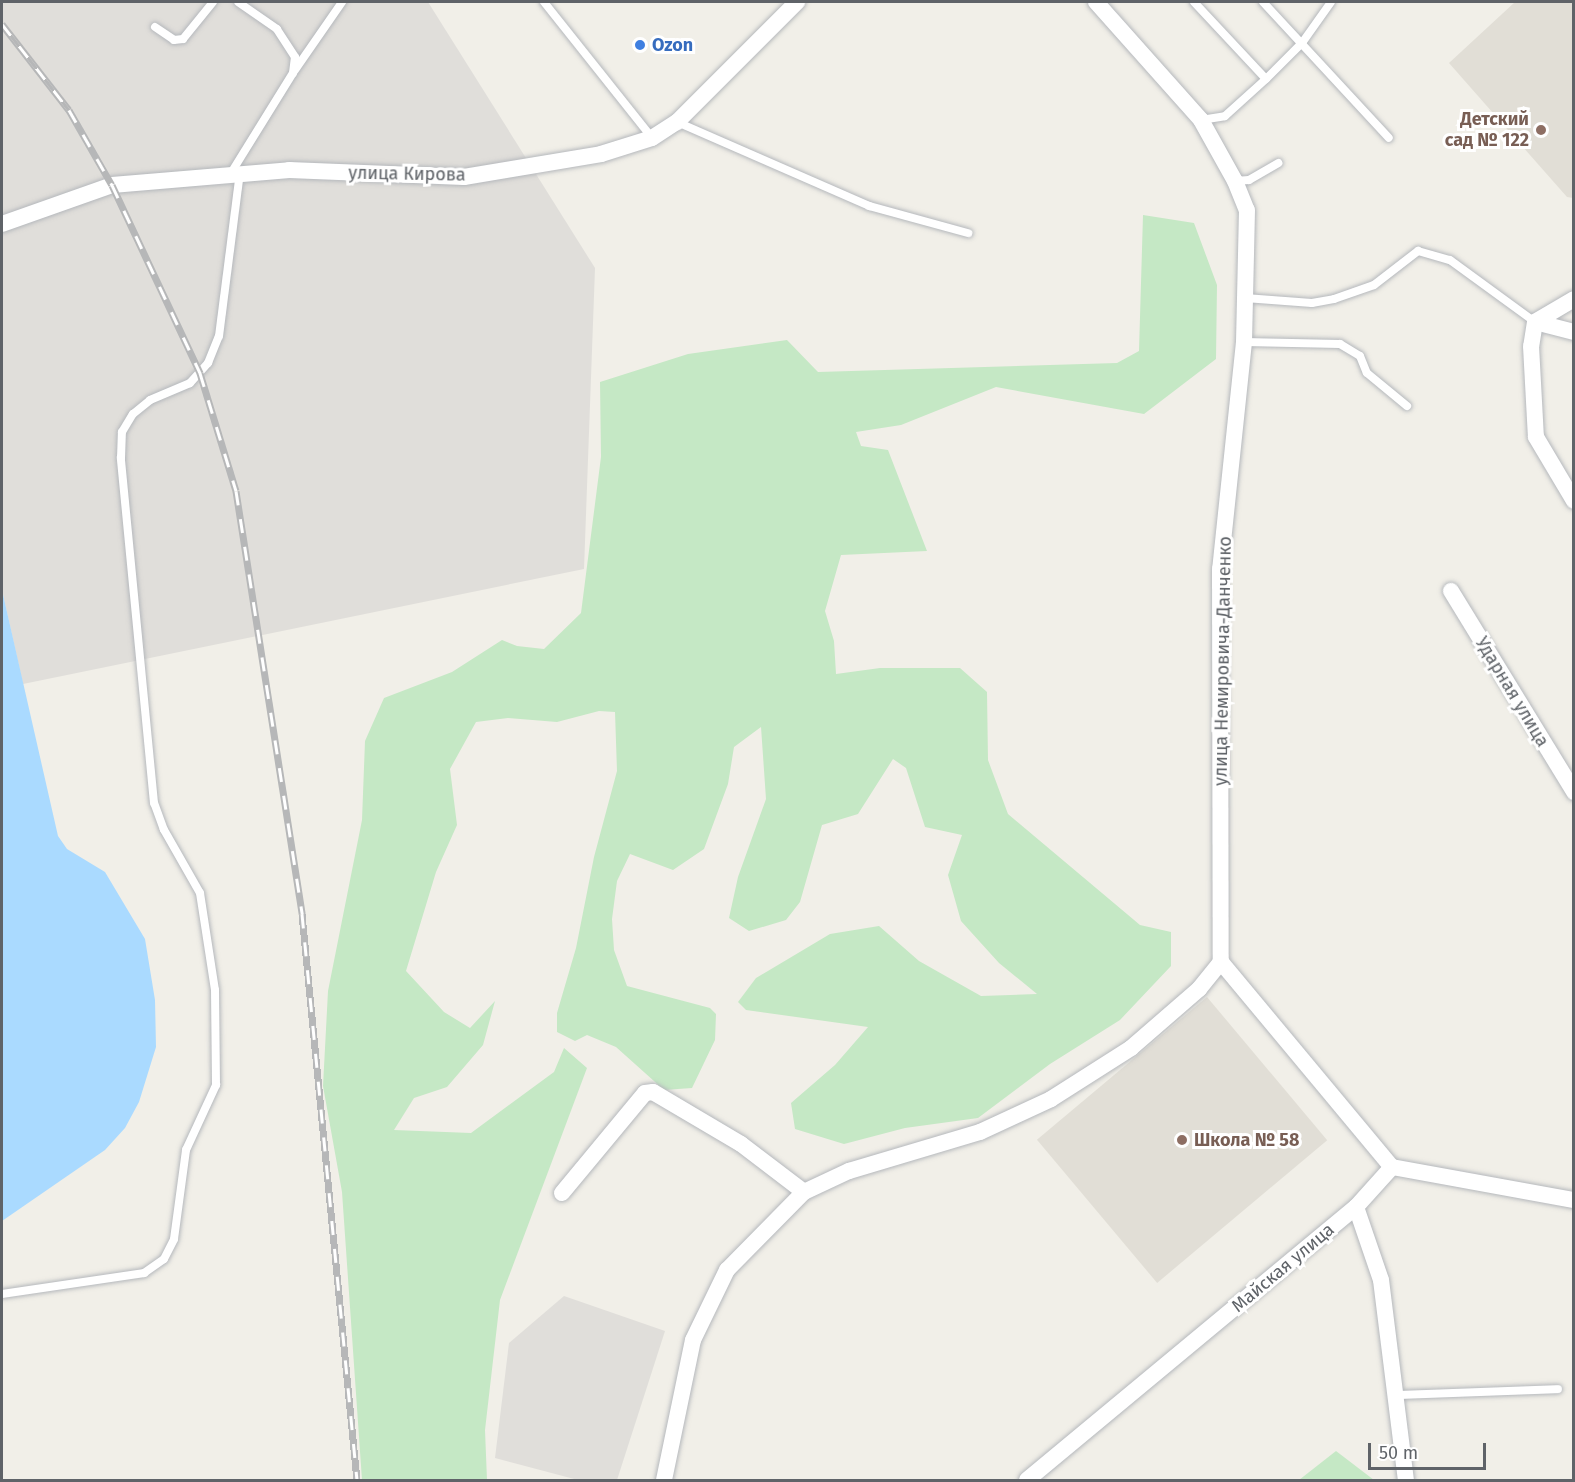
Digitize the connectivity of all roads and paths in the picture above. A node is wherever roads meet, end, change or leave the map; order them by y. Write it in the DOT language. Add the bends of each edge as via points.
graph roads {
  1 [pos="213,2"];
  2 [pos="238,2"];
  3 [pos="342,2"];
  4 [pos="544,2"];
  5 [pos="796,2"];
  6 [pos="1096,2"];
  7 [pos="1194,2"];
  8 [pos="1263,2"];
  9 [pos="1331,2"];
  10 [pos="155,27"];
  11 [pos="1302,44"];
  12 [pos="294,73"];
  13 [pos="1266,79"];
  14 [pos="1201,120"];
  15 [pos="677,122"];
  16 [pos="652,138"];
  17 [pos="1389,138"];
  18 [pos="1278,163"];
  19 [pos="235,173"];
  20 [pos="1235,181"];
  21 [pos="2,224"];
  22 [pos="968,234"];
  23 [pos="1245,298"];
  24 [pos="1574,299"];
  25 [pos="1535,322"];
  26 [pos="1574,332"];
  27 [pos="1244,342"];
  28 [pos="1407,406"];
  29 [pos="1574,501"];
  30 [pos="1451,591"];
  31 [pos="1574,792"];
  32 [pos="1221,962"];
  33 [pos="1392,1167"];
  34 [pos="562,1192"];
  35 [pos="804,1192"];
  36 [pos="1574,1200"];
  37 [pos="1356,1207"];
  38 [pos="2,1294"];
  39 [pos="1558,1389"];
  40 [pos="1396,1395"];
  41 [pos="664,1480"];
  42 [pos="1027,1480"];
  43 [pos="1406,1480"];
  1 -- 10 [label="lane" via="183,39 174,40"];
  2 -- 12 [label="lane" via="277,29 291,46"];
  3 -- 12 [label="lane"];
  4 -- 16 [label="lane"];
  5 -- 15 [label="street, улица Кирова"];
  6 -- 14 [label="street, улица Немировича-Данченко"];
  7 -- 13 [label="lane"];
  8 -- 11 [label="lane"];
  9 -- 11 [label="lane"];
  11 -- 13 [label="lane"];
  11 -- 17 [label="lane"];
  12 -- 19 [label="lane"];
  13 -- 14 [label="lane" via="1225,116"];
  14 -- 20 [label="street, улица Немировича-Данченко"];
  15 -- 16 [label="street, улица Кирова"];
  15 -- 22 [label="lane" via="869,206"];
  16 -- 19 [label="street, улица Кирова" via="601,154 464,177"];
  18 -- 20 [label="lane" via="1249,180"];
  19 -- 21 [label="street, улица Кирова" via="112,185"];
  19 -- 38 [label="lane" via="219,336 208,363 190,383 150,399 133,414 122,432 121,458 154,803 164,830 200,893 215,990 216,1085 186,1150 174,1239 164,1259 144,1274"];
  20 -- 23 [label="street, улица Немировича-Данченко" via="1247,210"];
  23 -- 25 [label="lane" via="1312,303 1334,299 1374,285 1418,251 1450,260"];
  23 -- 27 [label="street, улица Немировича-Данченко"];
  24 -- 25 [label="street"];
  25 -- 26 [label="street"];
  25 -- 29 [label="street" via="1531,346 1536,437"];
  27 -- 28 [label="lane" via="1340,344 1360,356 1366,373"];
  27 -- 32 [label="street, улица Немировича-Данченко" via="1221,569"];
  30 -- 31 [label="street, Ударная улица"];
  32 -- 33 [label="street"];
  32 -- 35 [label="street" via="1199,989 1131,1048 1051,1099 980,1132 849,1171"];
  33 -- 36 [label="street"];
  33 -- 37 [label="street, Майская улица"];
  34 -- 35 [label="street" via="645,1093 653,1092 741,1144"];
  35 -- 41 [label="street" via="727,1270 707,1310 693,1340"];
  37 -- 40 [label="street" via="1381,1280"];
  37 -- 42 [label="street, Майская улица"];
  39 -- 40 [label="lane"];
  40 -- 43 [label="street"];
}
